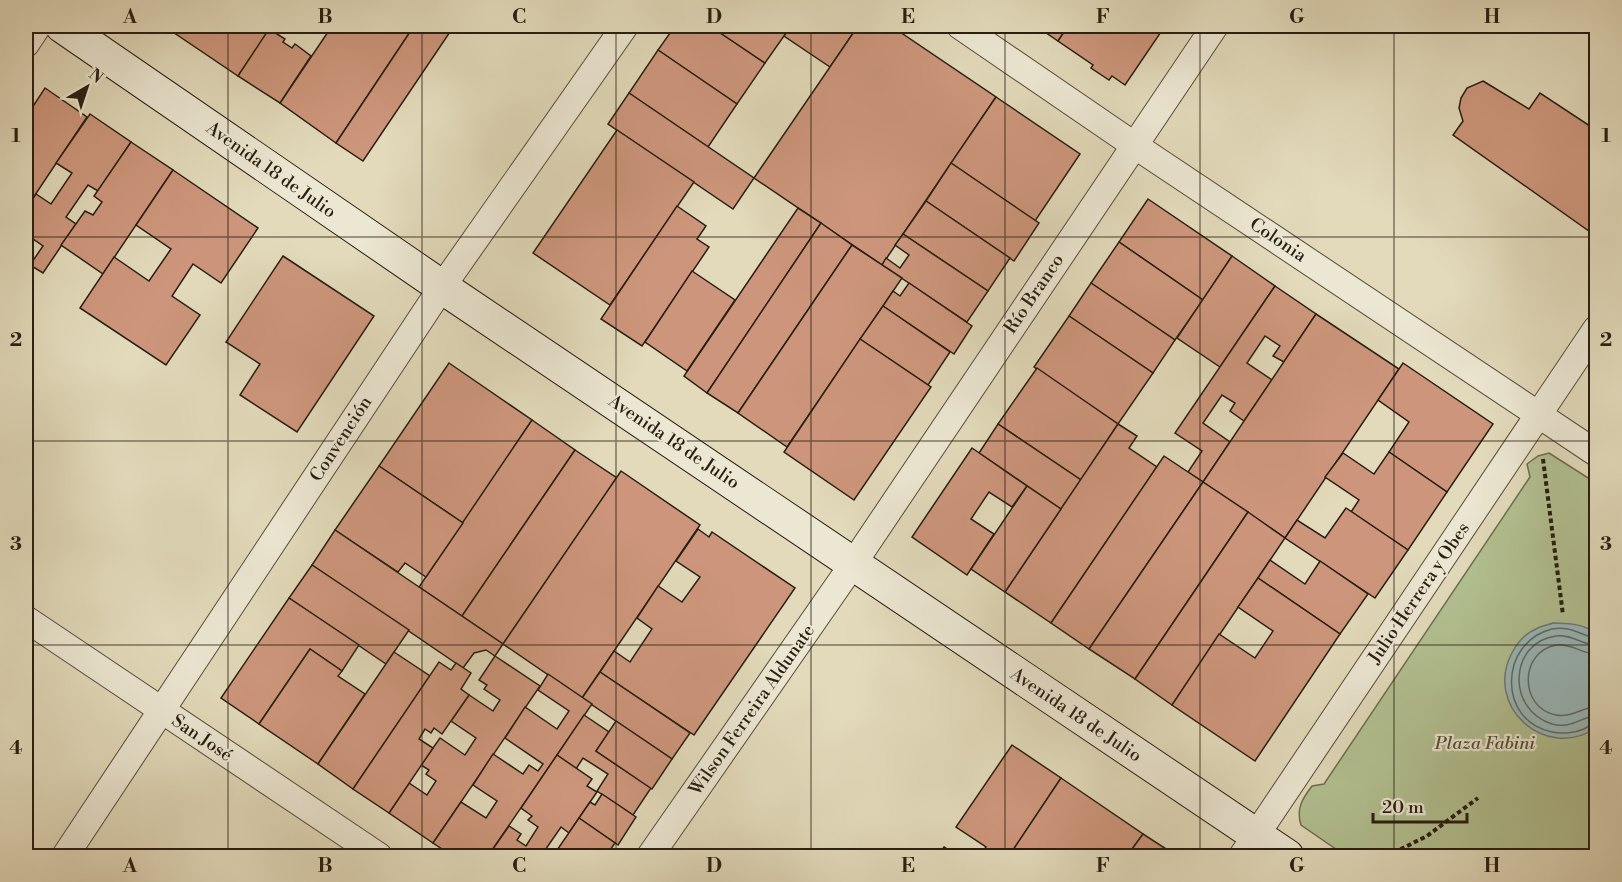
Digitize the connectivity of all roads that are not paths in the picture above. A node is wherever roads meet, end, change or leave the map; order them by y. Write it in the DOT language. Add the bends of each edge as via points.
graph roads {
  1 [pos="38,26"];
  2 [pos="62,26"];
  3 [pos="625,26"];
  4 [pos="960,26"];
  5 [pos="1215,26"];
  6 [pos="26,44"];
  7 [pos="1134,145"];
  8 [pos="442,287"];
  9 [pos="1596,329"];
  10 [pos="1539,414"];
  11 [pos="1596,453"];
  12 [pos="853,564"];
  13 [pos="26,619"];
  14 [pos="162,711"];
  15 [pos="1249,846"];
  16 [pos="65,856"];
  17 [pos="379,856"];
  18 [pos="650,856"];
  19 [pos="1287,856"];
  1 -- 6 [label="street"];
  2 -- 8 [label="main road, Avenida 18 de Julio"];
  3 -- 8 [label="street, Convención"];
  4 -- 7 [label="street, Colonia"];
  5 -- 7 [label="street, Río Branco"];
  7 -- 10 [label="street, Colonia"];
  7 -- 12 [label="street, Río Branco"];
  8 -- 12 [label="main road, Avenida 18 de Julio"];
  8 -- 14 [label="street, Convención"];
  9 -- 10 [label="street, Julio Herrera y Obes"];
  10 -- 11 [label="street, Colonia"];
  10 -- 15 [label="street, Julio Herrera y Obes"];
  12 -- 15 [label="main road, Avenida 18 de Julio"];
  12 -- 18 [label="street, Wilson Ferreira Aldunate"];
  13 -- 14 [label="street, San José"];
  14 -- 16 [label="street, Convención"];
  14 -- 17 [label="street, San José"];
  15 -- 19 [label="main road, Avenida 18 de Julio"];
}
